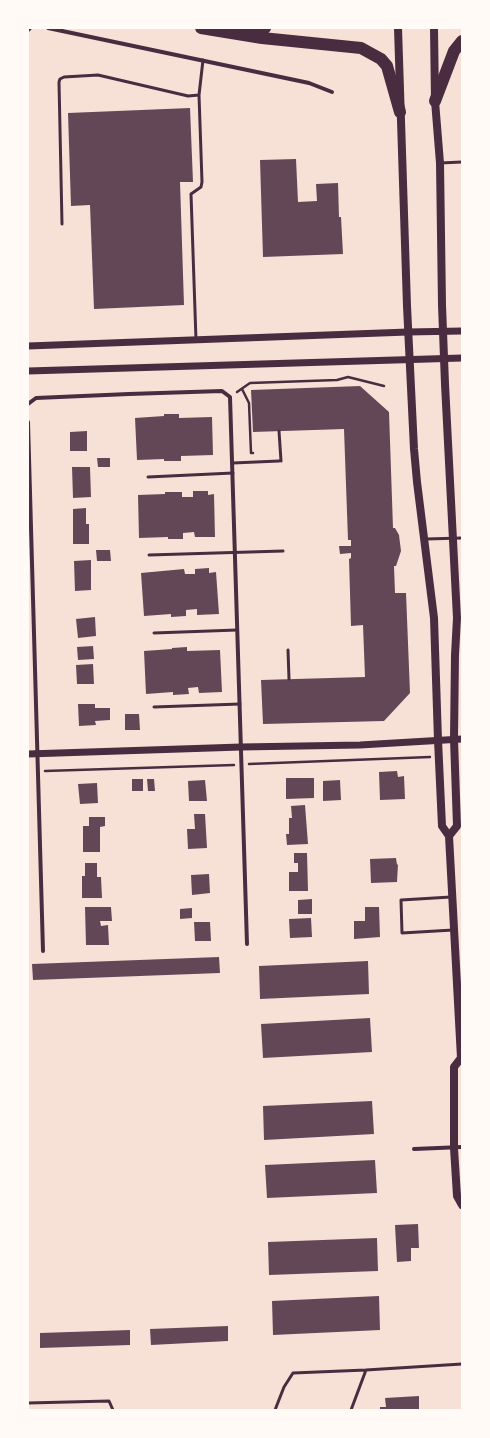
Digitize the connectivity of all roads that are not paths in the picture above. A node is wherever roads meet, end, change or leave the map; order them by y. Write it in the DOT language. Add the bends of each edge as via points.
graph roads {
  1 [pos="30,28"];
  2 [pos="48,28"];
  3 [pos="201,28"];
  4 [pos="265,28"];
  5 [pos="398,28"];
  6 [pos="434,28"];
  7 [pos="28,30"];
  8 [pos="215,30"];
  9 [pos="462,41"];
  10 [pos="203,60"];
  11 [pos="332,92"];
  12 [pos="199,95"];
  13 [pos="435,101"];
  14 [pos="400,112"];
  15 [pos="462,162"];
  16 [pos="440,163"];
  17 [pos="62,224"];
  18 [pos="462,331"];
  19 [pos="408,332"];
  20 [pos="443,332"];
  21 [pos="196,340"];
  22 [pos="28,346"];
  23 [pos="462,358"];
  24 [pos="444,359"];
  25 [pos="410,360"];
  26 [pos="28,371"];
  27 [pos="28,404"];
  28 [pos="28,422"];
  29 [pos="279,431"];
  30 [pos="233,464"];
  31 [pos="233,473"];
  32 [pos="148,477"];
  33 [pos="453,538"];
  34 [pos="462,538"];
  35 [pos="424,540"];
  36 [pos="283,551"];
  37 [pos="235,552"];
  38 [pos="149,555"];
  39 [pos="237,630"];
  40 [pos="154,633"];
  41 [pos="288,650"];
  42 [pos="289,679"];
  43 [pos="240,704"];
  44 [pos="154,707"];
  45 [pos="458,739"];
  46 [pos="438,740"];
  47 [pos="241,747"];
  48 [pos="28,754"];
  49 [pos="37,754"];
  50 [pos="459,786"];
  51 [pos="460,826"];
  52 [pos="449,836"];
  53 [pos="451,897"];
  54 [pos="453,930"];
  55 [pos="247,944"];
  56 [pos="43,951"];
  57 [pos="462,1058"];
  58 [pos="458,1148"];
  59 [pos="414,1149"];
  60 [pos="462,1205"];
  61 [pos="462,1364"];
  62 [pos="366,1370"];
  63 [pos="28,1403"];
  64 [pos="113,1410"];
  65 [pos="275,1410"];
  66 [pos="351,1410"];
  1 -- 7 [label="street"];
  2 -- 10 [label="street"];
  3 -- 8 [label="highway"];
  4 -- 8 [label="highway"];
  5 -- 14 [label="main road"];
  6 -- 13 [label="main road"];
  8 -- 14 [label="highway" via="262,38 361,48 387,66"];
  9 -- 13 [label="highway" via="454,50"];
  10 -- 11 [label="street" via="309,83"];
  10 -- 12 [label="lane"];
  12 -- 17 [label="lane" via="188,96 98,75 60,79"];
  12 -- 21 [label="lane" via="202,182 201,187 191,194"];
  13 -- 16 [label="main road"];
  14 -- 19 [label="main road"];
  15 -- 16 [label="lane"];
  16 -- 20 [label="main road"];
  18 -- 20 [label="street"];
  19 -- 20 [label="street"];
  19 -- 21 [label="street"];
  19 -- 25 [label="main road"];
  20 -- 24 [label="main road"];
  21 -- 22 [label="street"];
  23 -- 24 [label="street"];
  24 -- 25 [label="street"];
  24 -- 33 [label="main road"];
  25 -- 26 [label="street"];
  25 -- 35 [label="main road" via="417,482"];
  27 -- 30 [label="street" via="36,398 222,392 230,397"];
  28 -- 49 [label="street"];
  29 -- 30 [label="lane" via="280,461"];
  30 -- 31 [label="street"];
  31 -- 32 [label="lane"];
  31 -- 37 [label="street"];
  33 -- 34 [label="lane"];
  33 -- 35 [label="lane"];
  33 -- 45 [label="main road" via="457,618 455,655"];
  35 -- 46 [label="main road" via="434,618"];
  36 -- 37 [label="lane"];
  37 -- 38 [label="lane"];
  37 -- 39 [label="street"];
  39 -- 40 [label="lane"];
  39 -- 43 [label="street"];
  41 -- 42 [label="lane"];
  43 -- 44 [label="lane"];
  43 -- 47 [label="street"];
  45 -- 46 [label="street"];
  45 -- 50 [label="main road"];
  46 -- 47 [label="street" via="360,745"];
  46 -- 52 [label="main road" via="442,826"];
  47 -- 49 [label="street"];
  47 -- 55 [label="street"];
  48 -- 49 [label="street"];
  49 -- 56 [label="street"];
  50 -- 51 [label="main road"];
  51 -- 52 [label="main road"];
  52 -- 53 [label="main road"];
  53 -- 54 [label="main road"];
  53 -- 54 [label="lane" via="401,900 402,933"];
  54 -- 57 [label="main road"];
  57 -- 58 [label="main road" via="454,1067"];
  58 -- 59 [label="street"];
  58 -- 60 [label="main road" via="457,1196"];
  61 -- 62 [label="lane"];
  62 -- 65 [label="lane" via="293,1373"];
  62 -- 66 [label="lane"];
  63 -- 64 [label="lane" via="109,1401"];
}
